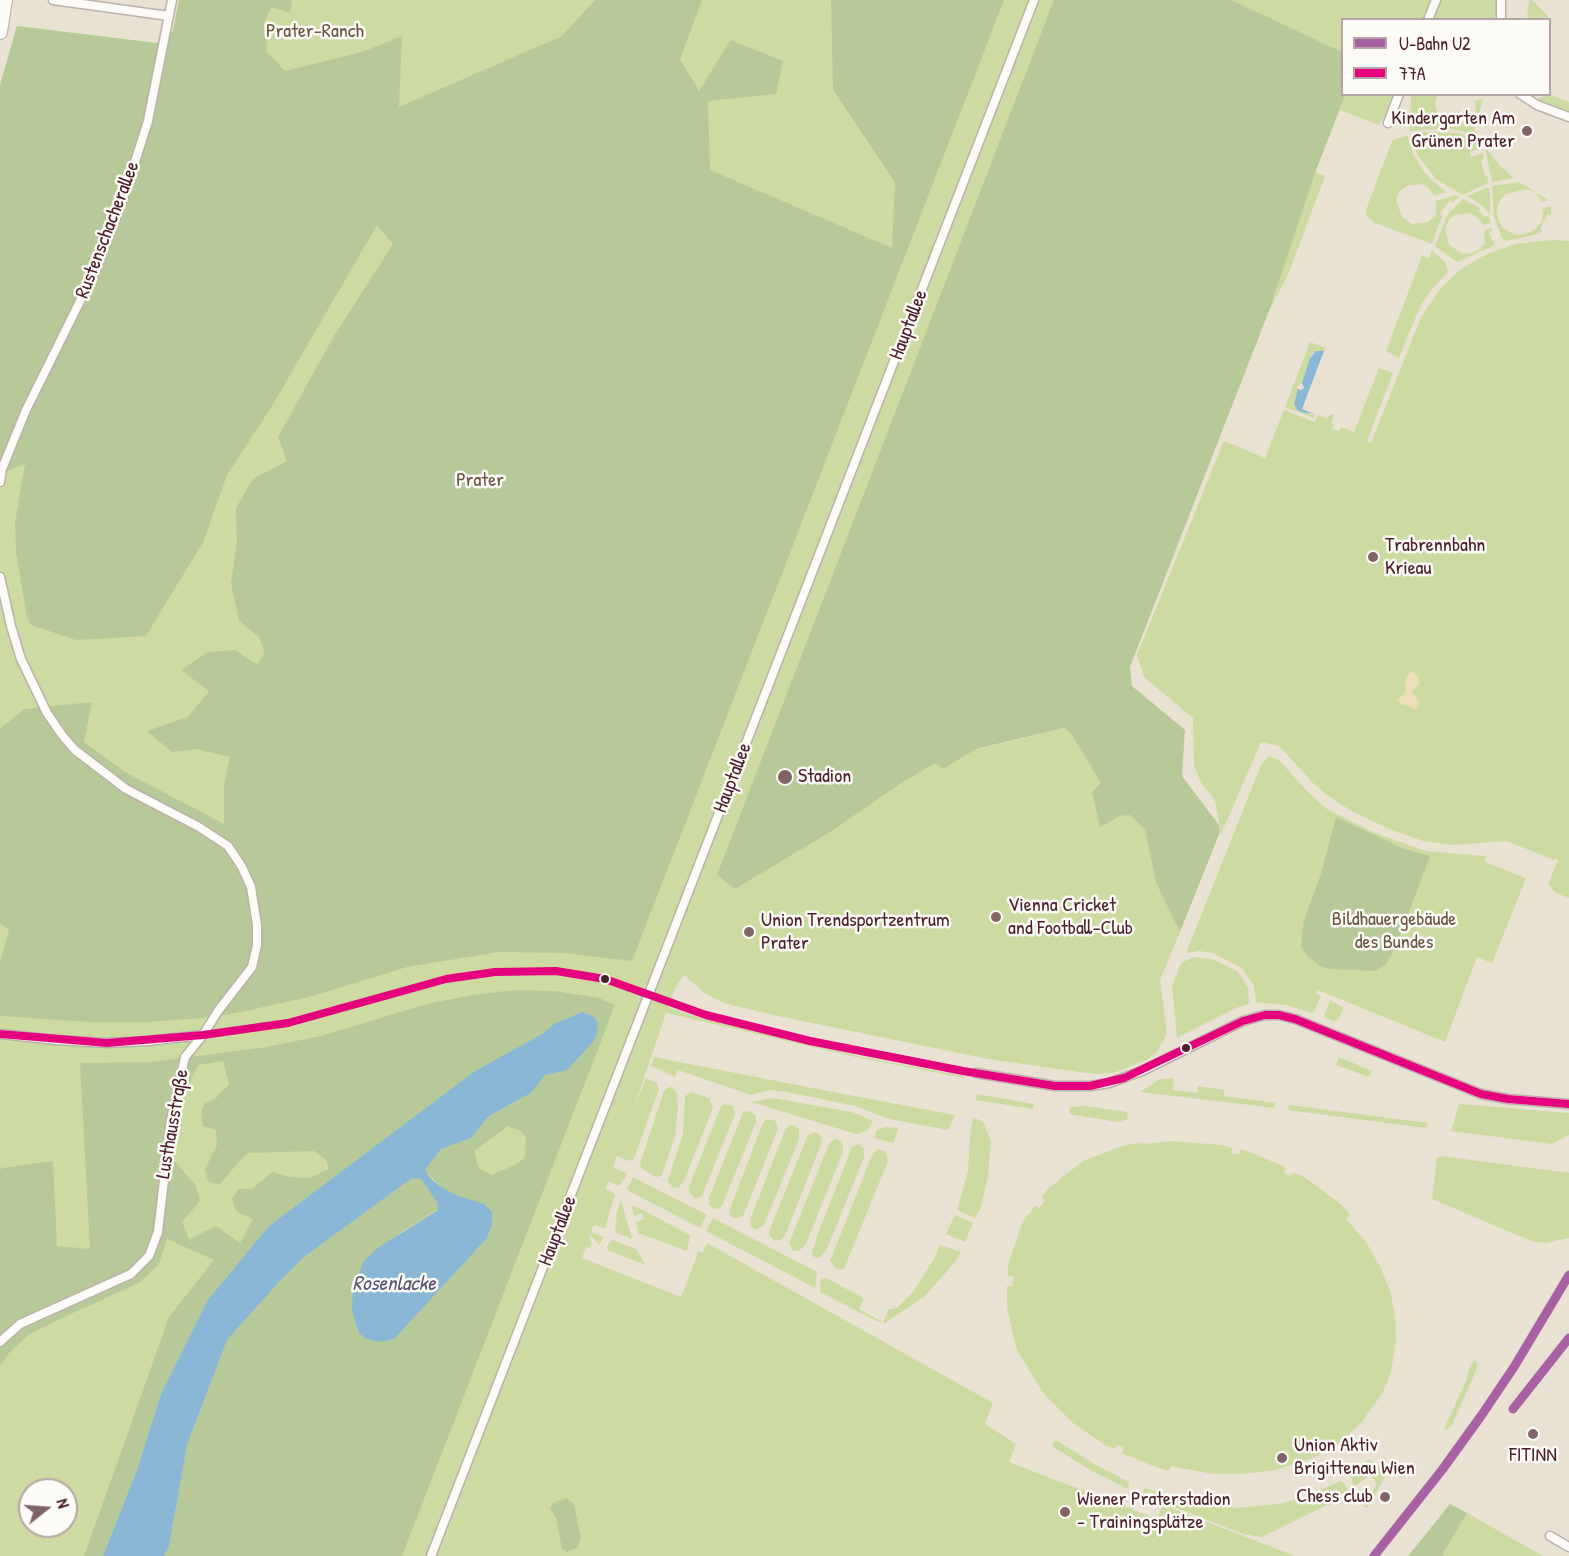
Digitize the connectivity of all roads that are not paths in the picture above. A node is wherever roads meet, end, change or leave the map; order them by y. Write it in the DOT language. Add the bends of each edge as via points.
graph roads {
  1 [pos="5,0"];
  2 [pos="52,0"];
  3 [pos="172,0"];
  4 [pos="1034,0"];
  5 [pos="1436,0"];
  6 [pos="1501,0"];
  7 [pos="86,2"];
  8 [pos="169,16"];
  9 [pos="1429,18"];
  10 [pos="1501,18"];
  11 [pos="0,33"];
  12 [pos="1398,96"];
  13 [pos="1523,96"];
  14 [pos="1569,117"];
  15 [pos="1388,123"];
  16 [pos="0,482"];
  17 [pos="0,577"];
  18 [pos="0,1034"];
  19 [pos="203,1035"];
  20 [pos="976,1073"];
  21 [pos="1569,1104"];
  22 [pos="0,1342"];
  23 [pos="1550,1536"];
  24 [pos="1569,1547"];
  25 [pos="431,1556"];
  1 -- 11 [label="main road"];
  2 -- 7 [label="street"];
  3 -- 8 [label="street, Rustenschacherallee"];
  4 -- 25 [label="street, Hauptallee"];
  5 -- 9 [label="street"];
  6 -- 10 [label="street"];
  7 -- 8 [label="street"];
  8 -- 16 [label="street, Rustenschacherallee" via="148,121 126,190 97,267 26,410"];
  12 -- 15 [label="street"];
  13 -- 14 [label="street"];
  17 -- 19 [label="street, Lusthausstraße" via="26,669 47,713 75,750 126,789 199,826 228,846 251,887 256,906 252,967"];
  18 -- 19 [label="street" via="107,1043"];
  19 -- 22 [label="street, Lusthausstraße" via="185,1057 171,1120 158,1232 149,1256 131,1274 20,1324"];
  20 -- 21 [label="street" via="1055,1086 1108,1083 1142,1071 1243,1021 1279,1015 1481,1094"];
  23 -- 24 [label="street"];
}
